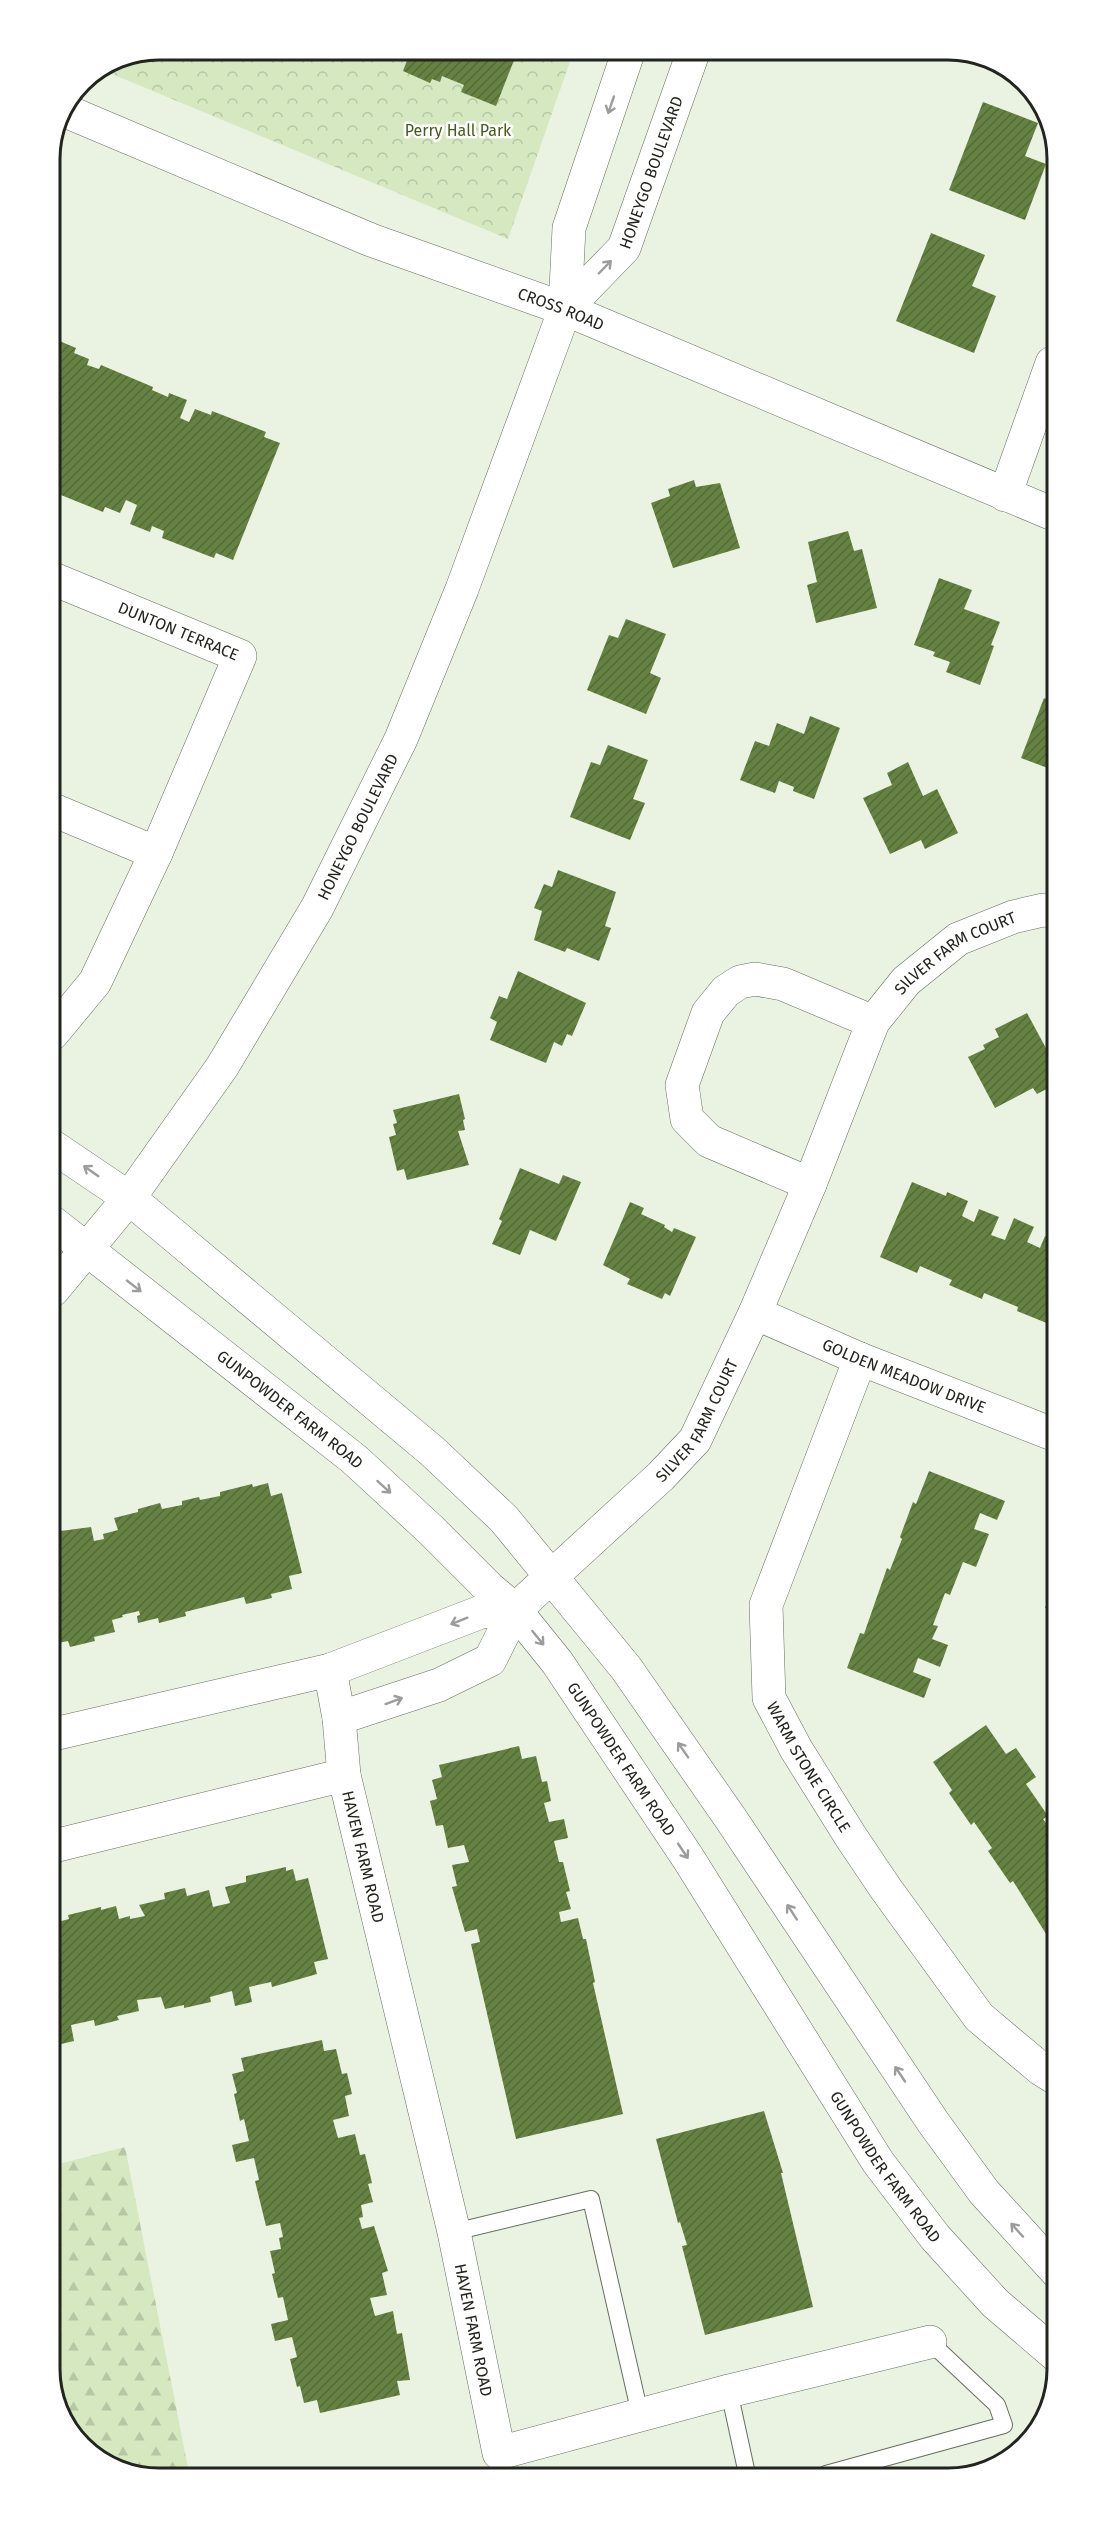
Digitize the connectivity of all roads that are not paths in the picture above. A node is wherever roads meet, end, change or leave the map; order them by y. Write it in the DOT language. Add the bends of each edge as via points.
graph roads {
  1 [pos="626,60"];
  2 [pos="690,60"];
  3 [pos="71,113"];
  4 [pos="565,309"];
  5 [pos="1047,377"];
  6 [pos="1005,495"];
  7 [pos="1047,511"];
  8 [pos="60,582"];
  9 [pos="60,813"];
  10 [pos="156,853"];
  11 [pos="1047,910"];
  12 [pos="873,1022"];
  13 [pos="60,1024"];
  14 [pos="60,1151"];
  15 [pos="810,1184"];
  16 [pos="129,1198"];
  17 [pos="60,1228"];
  18 [pos="88,1250"];
  19 [pos="60,1282"];
  20 [pos="755,1313"];
  21 [pos="860,1359"];
  22 [pos="1047,1432"];
  23 [pos="551,1575"];
  24 [pos="515,1610"];
  25 [pos="330,1670"];
  26 [pos="339,1719"];
  27 [pos="60,1733"];
  28 [pos="344,1775"];
  29 [pos="60,1845"];
  30 [pos="1047,2073"];
  31 [pos="454,2232"];
  32 [pos="1047,2261"];
  33 [pos="930,2342"];
  34 [pos="1047,2347"];
  35 [pos="729,2391"];
  36 [pos="640,2414"];
  37 [pos="746,2468"];
  38 [pos="848,2468"];
  1 -- 4 [label="street, HONEYGO BOULEVARD, one-way" via="569,228"];
  4 -- 2 [label="street, HONEYGO BOULEVARD, one-way" via="624,248"];
  3 -- 4 [label="street, CROSS ROAD" via="371,240"];
  4 -- 6 [label="street, CROSS ROAD"];
  4 -- 16 [label="street, HONEYGO BOULEVARD" via="462,589 401,739 311,918 222,1066"];
  5 -- 6 [label="street"];
  6 -- 7 [label="street, CROSS ROAD"];
  8 -- 10 [label="street, DUNTON TERRACE" via="240,656"];
  9 -- 10 [label="street"];
  10 -- 13 [label="street, DUNTON TERRACE" via="95,982"];
  11 -- 12 [label="street, SILVER FARM COURT" via="1013,917 958,939 906,981"];
  12 -- 15 [label="street, SILVER FARM COURT"];
  12 -- 15 [label="street" via="783,984 755,979 726,991 708,1013 682,1085 687,1119 709,1141"];
  16 -- 14 [label="street, one-way"];
  15 -- 20 [label="street, SILVER FARM COURT"];
  16 -- 18 [label="street, HONEYGO BOULEVARD"];
  16 -- 23 [label="street" via="432,1451 504,1519"];
  17 -- 18 [label="street, GUNPOWDER FARM ROAD"];
  18 -- 19 [label="street, HONEYGO BOULEVARD"];
  18 -- 24 [label="street, GUNPOWDER FARM ROAD, one-way" via="354,1459"];
  20 -- 21 [label="street, GOLDEN MEADOW DRIVE"];
  20 -- 23 [label="street, SILVER FARM COURT" via="695,1440 661,1476"];
  21 -- 22 [label="street, GOLDEN MEADOW DRIVE"];
  21 -- 30 [label="street, WARM STONE CIRCLE" via="766,1605 769,1698 795,1749 851,1837 979,2017"];
  23 -- 24 [label="street, SILVER FARM COURT"];
  32 -- 23 [label="street, one-way" via="984,2192 933,2122 646,1696"];
  24 -- 25 [label="street, one-way" via="481,1612"];
  26 -- 24 [label="street, one-way" via="439,1685 490,1660"];
  24 -- 34 [label="street, GUNPOWDER FARM ROAD, one-way" via="557,1662 688,1858 878,2163 935,2237 994,2303"];
  25 -- 26 [label="street, HAVEN FARM ROAD"];
  25 -- 27 [label="street"];
  26 -- 28 [label="street, HAVEN FARM ROAD"];
  28 -- 29 [label="street, HAVEN FARM ROAD"];
  28 -- 31 [label="street, HAVEN FARM ROAD"];
  31 -- 36 [label="lane" via="591,2199"];
  31 -- 36 [label="street, HAVEN FARM ROAD" via="499,2453"];
  33 -- 35 [label="street, HAVEN FARM ROAD"];
  33 -- 38 [label="lane" via="997,2404 1004,2425"];
  35 -- 36 [label="street, HAVEN FARM ROAD"];
  35 -- 37 [label="lane"];
}
